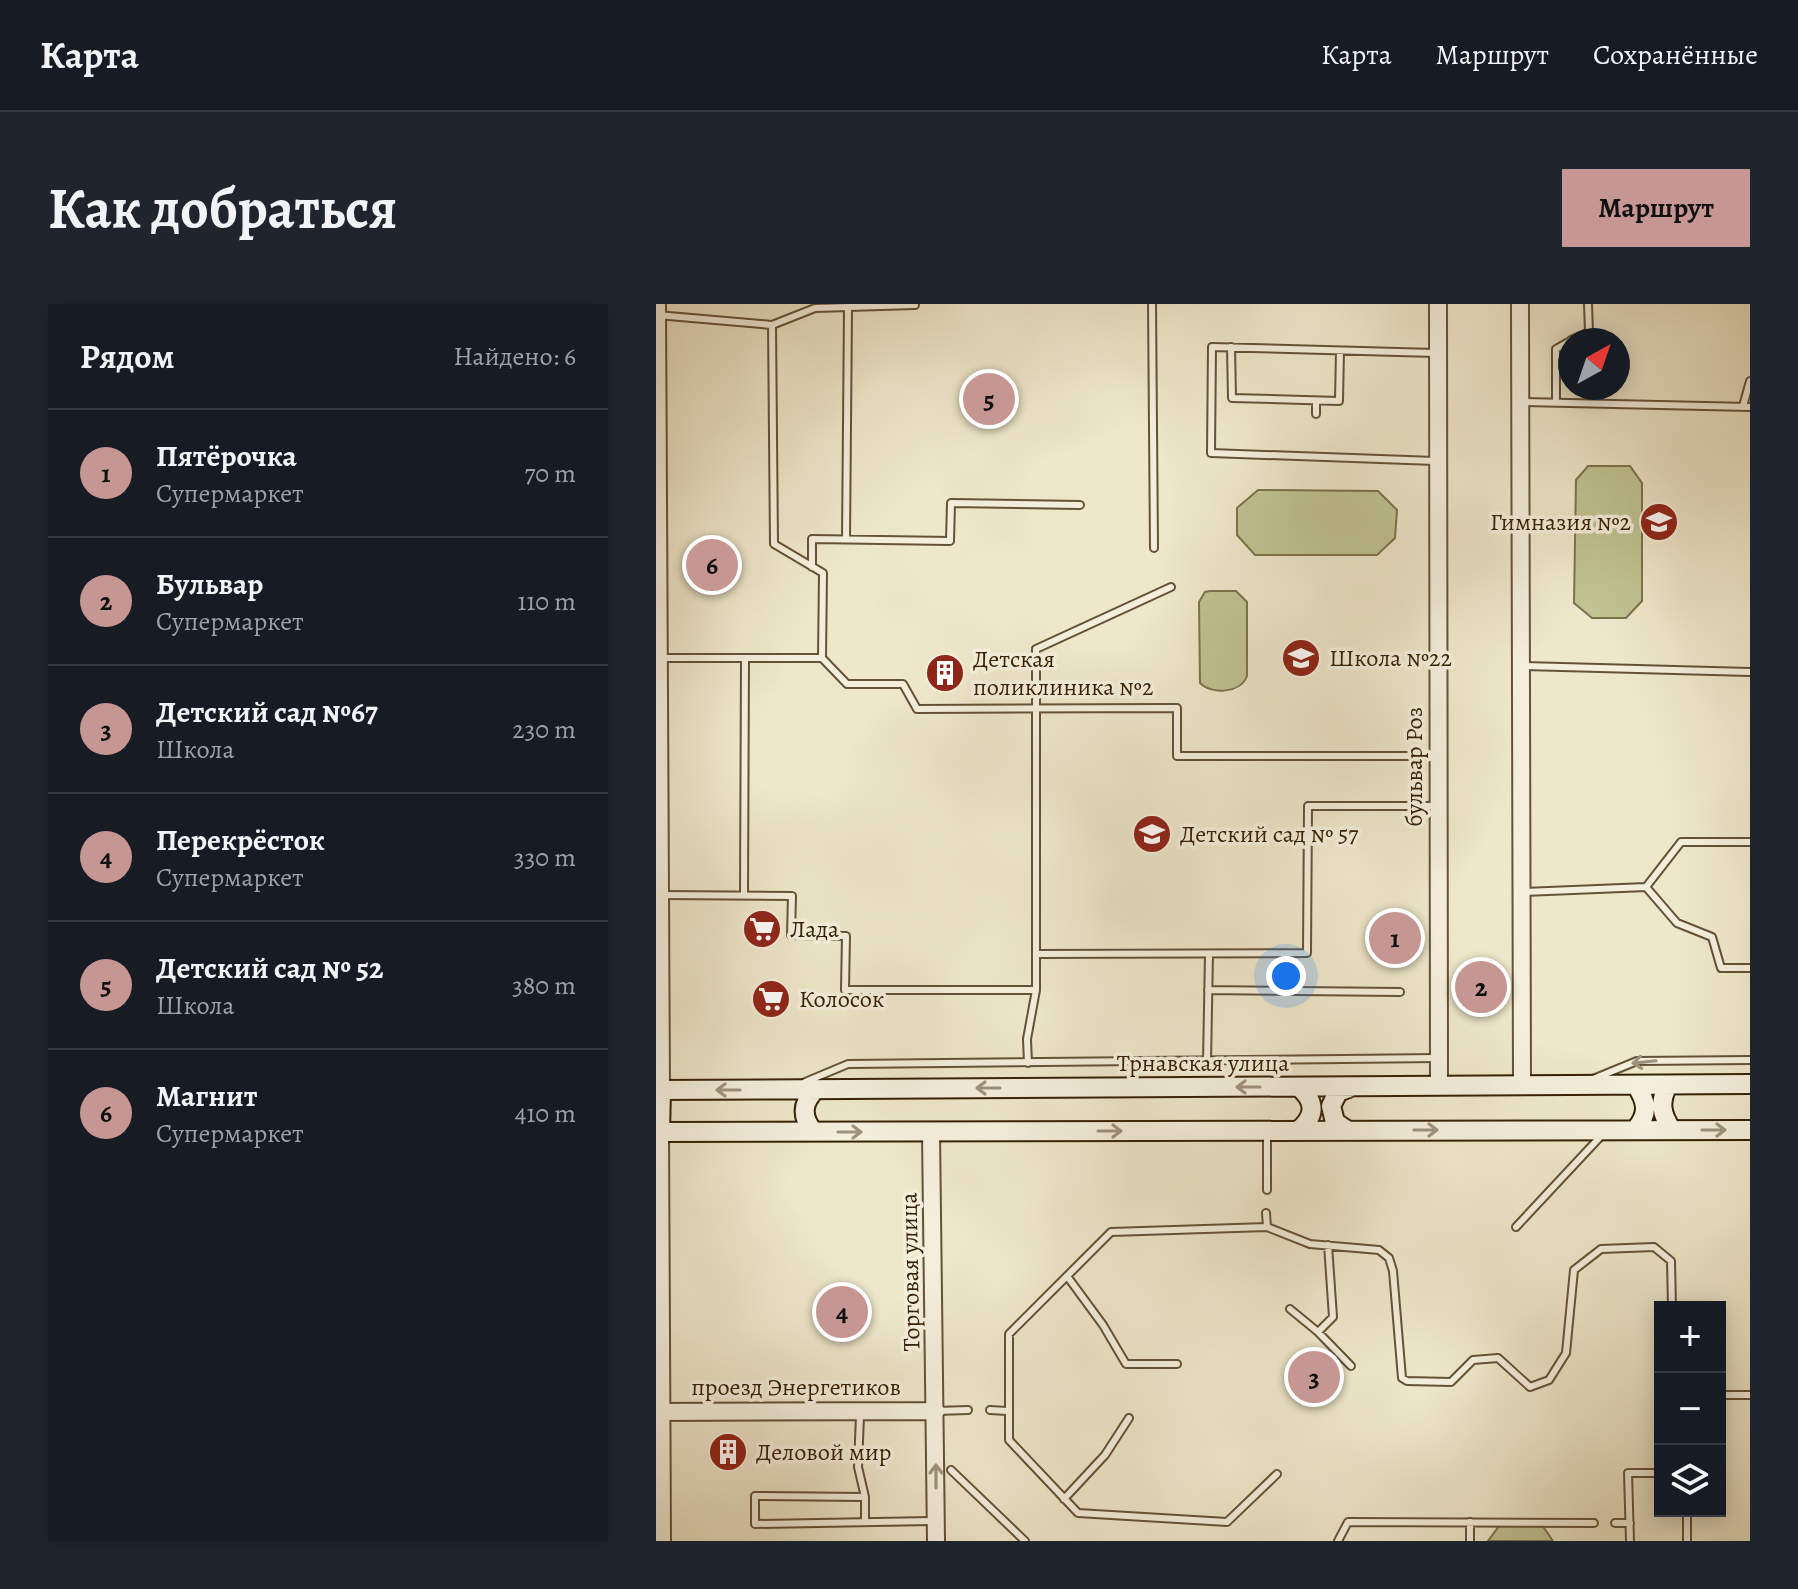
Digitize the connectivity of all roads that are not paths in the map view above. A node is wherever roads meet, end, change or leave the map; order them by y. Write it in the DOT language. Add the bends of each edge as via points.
graph roads {
  1 [pos="1152,304"];
  2 [pos="1438,304"];
  3 [pos="1520,304"];
  4 [pos="1588,304"];
  5 [pos="915,305"];
  6 [pos="848,309"];
  7 [pos="657,310"];
  8 [pos="772,325"];
  9 [pos="1589,328"];
  10 [pos="1231,347"];
  11 [pos="1558,348"];
  12 [pos="1340,351"];
  13 [pos="1438,353"];
  14 [pos="1750,381"];
  15 [pos="1212,398"];
  16 [pos="1232,398"];
  17 [pos="1316,401"];
  18 [pos="1556,401"];
  19 [pos="1521,402"];
  20 [pos="1747,407"];
  21 [pos="1316,414"];
  22 [pos="1315,445"];
  23 [pos="1316,455"];
  24 [pos="1438,461"];
  25 [pos="1080,505"];
  26 [pos="846,539"];
  27 [pos="1154,548"];
  28 [pos="812,567"];
  29 [pos="1171,587"];
  30 [pos="658,658"];
  31 [pos="745,658"];
  32 [pos="822,658"];
  33 [pos="1521,666"];
  34 [pos="1750,672"];
  35 [pos="1036,709"];
  36 [pos="1438,756"];
  37 [pos="1438,806"];
  38 [pos="1750,842"];
  39 [pos="1646,887"];
  40 [pos="1521,892"];
  41 [pos="744,894"];
  42 [pos="660,895"];
  43 [pos="1037,954"];
  44 [pos="1209,954"];
  45 [pos="1750,968"];
  46 [pos="1036,990"];
  47 [pos="1208,990"];
  48 [pos="1400,992"];
  49 [pos="1439,1058"];
  50 [pos="1750,1060"];
  51 [pos="1207,1062"];
  52 [pos="1028,1063"];
  53 [pos="1750,1084"];
  54 [pos="1522,1085"];
  55 [pos="1578,1085"];
  56 [pos="1636,1085"];
  57 [pos="1668,1085"];
  58 [pos="1354,1086"];
  59 [pos="1439,1086"];
  60 [pos="1299,1087"];
  61 [pos="816,1089"];
  62 [pos="658,1090"];
  63 [pos="787,1090"];
  64 [pos="1636,1129"];
  65 [pos="1606,1130"];
  66 [pos="1672,1130"];
  67 [pos="1750,1130"];
  68 [pos="813,1131"];
  69 [pos="1267,1131"];
  70 [pos="1298,1131"];
  71 [pos="1348,1131"];
  72 [pos="658,1132"];
  73 [pos="931,1132"];
  74 [pos="1267,1190"];
  75 [pos="1266,1213"];
  76 [pos="1267,1227"];
  77 [pos="1516,1227"];
  78 [pos="1328,1245"];
  79 [pos="1067,1276"];
  80 [pos="1672,1301"];
  81 [pos="1290,1309"];
  82 [pos="1318,1332"];
  83 [pos="1177,1364"];
  84 [pos="1351,1366"];
  85 [pos="1726,1395"];
  86 [pos="1750,1395"];
  87 [pos="968,1410"];
  88 [pos="990,1410"];
  89 [pos="860,1411"];
  90 [pos="936,1411"];
  91 [pos="1007,1411"];
  92 [pos="659,1412"];
  93 [pos="1129,1418"];
  94 [pos="951,1470"];
  95 [pos="1654,1473"];
  96 [pos="1277,1474"];
  97 [pos="865,1497"];
  98 [pos="1064,1499"];
  99 [pos="1687,1517"];
  100 [pos="936,1521"];
  101 [pos="865,1522"];
  102 [pos="1470,1522"];
  103 [pos="1594,1523"];
  104 [pos="1615,1523"];
  105 [pos="1630,1523"];
  106 [pos="662,1541"];
  107 [pos="936,1541"];
  108 [pos="1025,1541"];
  109 [pos="1338,1541"];
  110 [pos="1470,1541"];
  111 [pos="1630,1541"];
  112 [pos="1687,1541"];
  1 -- 27 [label="lane"];
  2 -- 13 [label="street, бульвар Роз"];
  3 -- 19 [label="street"];
  4 -- 9 [label="lane"];
  5 -- 6 [label="lane"];
  6 -- 8 [label="lane" via="815,308"];
  6 -- 26 [label="lane"];
  7 -- 8 [label="lane"];
  7 -- 30 [label="street"];
  8 -- 28 [label="lane" via="774,544"];
  10 -- 12 [label="lane"];
  10 -- 15 [label="lane" via="1212,347"];
  10 -- 16 [label="lane"];
  11 -- 18 [label="lane"];
  12 -- 13 [label="lane"];
  12 -- 17 [label="lane" via="1339,401"];
  13 -- 24 [label="street, бульвар Роз"];
  14 -- 20 [label="lane"];
  15 -- 16 [label="lane"];
  15 -- 23 [label="lane" via="1211,453"];
  16 -- 17 [label="lane"];
  17 -- 21 [label="lane"];
  18 -- 19 [label="lane"];
  18 -- 20 [label="lane"];
  19 -- 33 [label="street"];
  22 -- 23 [label="lane"];
  23 -- 24 [label="lane"];
  24 -- 36 [label="street, бульвар Роз"];
  25 -- 26 [label="lane" via="951,503 950,541"];
  26 -- 28 [label="lane" via="812,539"];
  28 -- 32 [label="lane" via="823,573"];
  29 -- 35 [label="lane" via="1036,649"];
  30 -- 31 [label="lane"];
  30 -- 42 [label="street"];
  31 -- 32 [label="lane"];
  31 -- 41 [label="lane"];
  32 -- 35 [label="lane" via="847,684 903,684 917,709"];
  33 -- 34 [label="lane"];
  33 -- 40 [label="street"];
  35 -- 36 [label="lane" via="1177,708 1177,756"];
  35 -- 43 [label="lane"];
  36 -- 37 [label="street, бульвар Роз"];
  37 -- 44 [label="lane" via="1308,806 1307,953"];
  37 -- 49 [label="street, бульвар Роз"];
  38 -- 39 [label="lane" via="1681,842"];
  39 -- 40 [label="lane"];
  39 -- 45 [label="lane" via="1677,923 1712,937 1721,968"];
  40 -- 54 [label="street"];
  41 -- 42 [label="lane"];
  41 -- 46 [label="lane" via="792,896 791,935 846,936 845,990"];
  42 -- 62 [label="street"];
  43 -- 44 [label="lane"];
  43 -- 46 [label="lane"];
  44 -- 47 [label="lane"];
  46 -- 52 [label="lane"];
  47 -- 48 [label="lane"];
  47 -- 51 [label="lane"];
  49 -- 51 [label="lane"];
  49 -- 59 [label="street, бульвар Роз"];
  50 -- 55 [label="lane, one-way" via="1637,1061"];
  51 -- 52 [label="lane"];
  52 -- 63 [label="lane" via="848,1064"];
  53 -- 57 [label="main road, Трнавская улица"];
  54 -- 55 [label="main road, Трнавская улица"];
  54 -- 59 [label="main road, Трнавская улица"];
  55 -- 56 [label="main road, Трнавская улица"];
  56 -- 57 [label="main road, Трнавская улица"];
  56 -- 64 [label="main road" via="1647,1108"];
  57 -- 66 [label="main road" via="1662,1107"];
  58 -- 59 [label="main road, Трнавская улица"];
  58 -- 60 [label="main road, Трнавская улица"];
  58 -- 71 [label="main road" via="1338,1092 1331,1106 1335,1122"];
  60 -- 61 [label="main road, Трнавская улица, one-way"];
  60 -- 70 [label="main road" via="1309,1095 1312,1109"];
  61 -- 63 [label="main road, Трнавская улица"];
  61 -- 68 [label="main road" via="804,1110"];
  63 -- 62 [label="main road, Трнавская улица, one-way"];
  62 -- 72 [label="main road"];
  64 -- 65 [label="main road"];
  64 -- 66 [label="main road"];
  71 -- 65 [label="main road, one-way"];
  65 -- 77 [label="lane"];
  66 -- 67 [label="main road, one-way"];
  68 -- 72 [label="main road"];
  68 -- 73 [label="main road, one-way"];
  69 -- 70 [label="main road"];
  73 -- 69 [label="main road, one-way"];
  69 -- 74 [label="lane"];
  70 -- 71 [label="main road"];
  72 -- 92 [label="street"];
  73 -- 90 [label="street, Торговая улица"];
  75 -- 76 [label="lane"];
  76 -- 78 [label="lane" via="1310,1244"];
  76 -- 79 [label="lane" via="1111,1232"];
  78 -- 80 [label="lane" via="1379,1250 1389,1258 1402,1378 1407,1381 1451,1382 1473,1360 1498,1358 1530,1387 1549,1380 1566,1353 1574,1270 1601,1249 1654,1247 1671,1261"];
  78 -- 82 [label="lane" via="1333,1317"];
  79 -- 83 [label="lane" via="1126,1364"];
  79 -- 91 [label="lane" via="1009,1334"];
  81 -- 82 [label="lane"];
  82 -- 84 [label="lane"];
  85 -- 86 [label="lane"];
  87 -- 90 [label="lane"];
  88 -- 91 [label="lane"];
  89 -- 90 [label="street, проезд Энергетиков"];
  89 -- 92 [label="street, проезд Энергетиков"];
  89 -- 97 [label="lane" via="858,1467"];
  100 -- 90 [label="street, Торговая улица, one-way"];
  91 -- 98 [label="lane" via="1009,1440"];
  92 -- 106 [label="street"];
  93 -- 98 [label="lane" via="1105,1455"];
  94 -- 108 [label="lane"];
  95 -- 105 [label="lane" via="1628,1473"];
  96 -- 98 [label="lane" via="1227,1522 1078,1513"];
  97 -- 101 [label="lane"];
  97 -- 101 [label="lane" via="755,1496 755,1524"];
  99 -- 112 [label="lane"];
  100 -- 101 [label="lane"];
  100 -- 107 [label="street, Торговая улица"];
  102 -- 103 [label="lane"];
  102 -- 109 [label="lane" via="1348,1522"];
  102 -- 110 [label="lane"];
  104 -- 105 [label="lane"];
  105 -- 111 [label="lane"];
}
